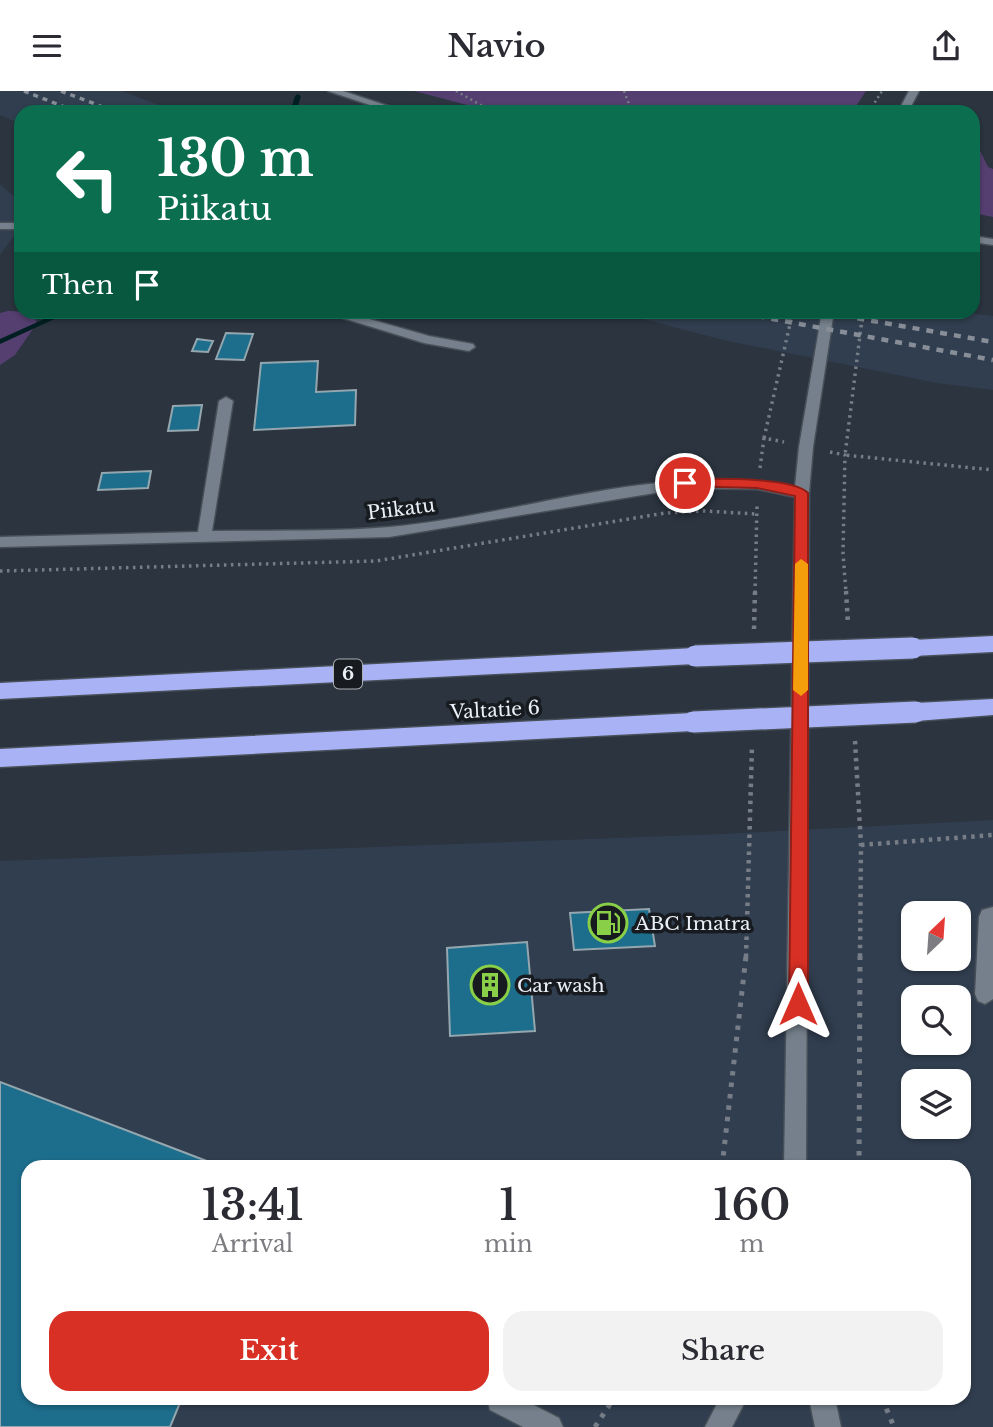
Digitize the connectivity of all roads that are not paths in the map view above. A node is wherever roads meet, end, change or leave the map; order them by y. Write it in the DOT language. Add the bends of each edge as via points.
graph roads {
  1 [pos="334,91"];
  2 [pos="379,105"];
  3 [pos="353,319"];
  4 [pos="827,319"];
  5 [pos="469,347"];
  6 [pos="226,401"];
  7 [pos="802,493"];
  8 [pos="204,537"];
  9 [pos="0,542"];
  10 [pos="993,644"];
  11 [pos="0,691"];
  12 [pos="993,707"];
  13 [pos="0,758"];
  14 [pos="993,916"];
  15 [pos="985,994"];
  16 [pos="795,1160"];
  17 [pos="507,1405"];
  18 [pos="730,1405"];
  19 [pos="823,1405"];
  20 [pos="550,1427"];
  21 [pos="718,1427"];
  22 [pos="828,1427"];
  1 -- 2 [label="street"];
  3 -- 5 [label="street" via="428,341"];
  4 -- 7 [label="street"];
  6 -- 8 [label="street"];
  7 -- 8 [label="street, Piikatu" via="757,484 685,483 389,532"];
  7 -- 16 [label="street"];
  8 -- 9 [label="street, Piikatu"];
  10 -- 11 [label="highway, 6, bridge"];
  12 -- 13 [label="highway, Valtatie 6, bridge"];
  14 -- 15 [label="street" via="989,917"];
  17 -- 20 [label="street"];
  18 -- 21 [label="street"];
  19 -- 22 [label="street"];
}
